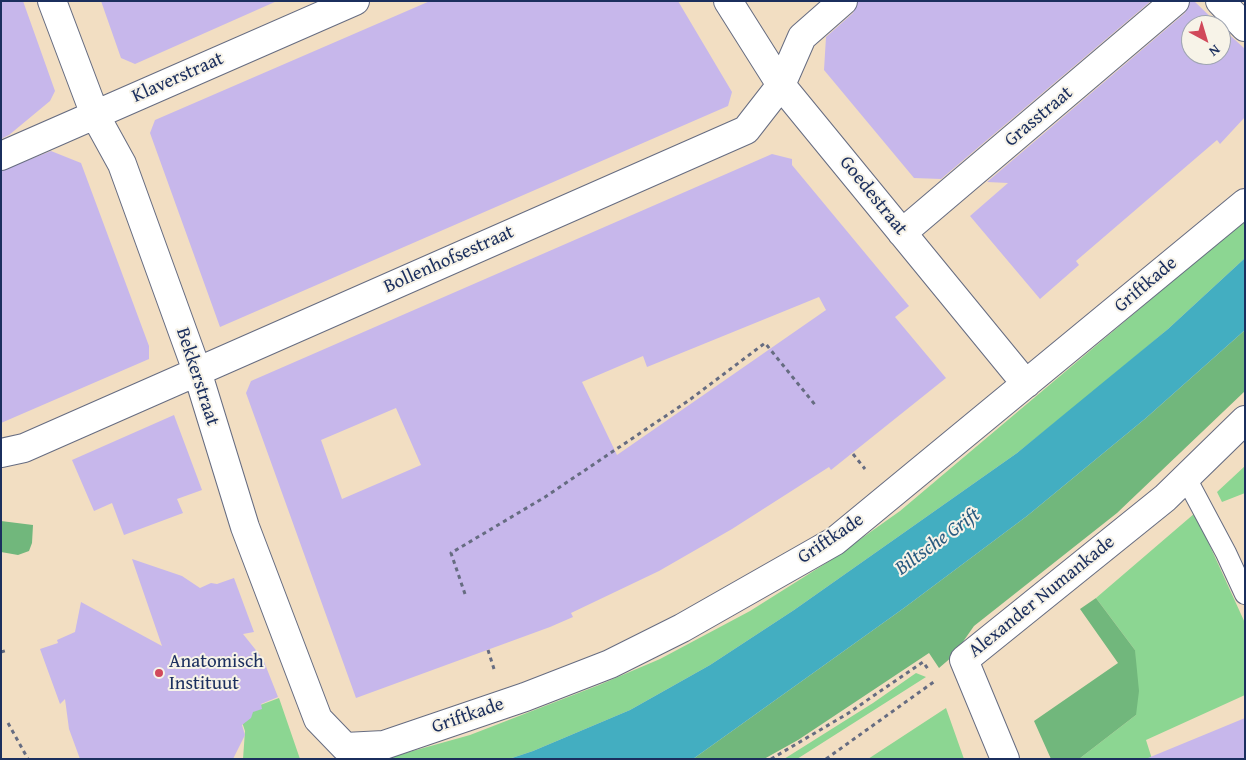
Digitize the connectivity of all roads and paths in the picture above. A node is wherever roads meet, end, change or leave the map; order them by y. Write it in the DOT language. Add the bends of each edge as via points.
graph roads {
  1 [pos="52,1"];
  2 [pos="355,1"];
  3 [pos="728,1"];
  4 [pos="842,1"];
  5 [pos="1175,1"];
  6 [pos="1220,1"];
  7 [pos="1245,27"];
  8 [pos="781,85"];
  9 [pos="95,116"];
  10 [pos="1,156"];
  11 [pos="1245,203"];
  12 [pos="902,232"];
  13 [pos="197,371"];
  14 [pos="1026,384"];
  15 [pos="816,406"];
  16 [pos="1245,420"];
  17 [pos="1,453"];
  18 [pos="1186,478"];
  19 [pos="465,594"];
  20 [pos="1245,594"];
  21 [pos="8,650"];
  22 [pos="1,652"];
  23 [pos="964,660"];
  24 [pos="8,722"];
  25 [pos="345,747"];
  26 [pos="28,759"];
  27 [pos="771,759"];
  28 [pos="826,759"];
  29 [pos="1005,759"];
  1 -- 9 [label="street, Bekkerstraat"];
  2 -- 9 [label="street, Klaverstraat"];
  3 -- 8 [label="street, Goedestraat"];
  4 -- 8 [label="street, Bollenhofsestraat" via="802,37"];
  5 -- 12 [label="street, Grasstraat"];
  6 -- 7 [label="street"];
  8 -- 12 [label="street, Goedestraat"];
  8 -- 13 [label="street, Bollenhofsestraat" via="746,130"];
  9 -- 10 [label="street, Klaverstraat"];
  9 -- 13 [label="street, Bekkerstraat" via="122,164"];
  11 -- 14 [label="street, Griftkade"];
  12 -- 14 [label="street, Goedestraat"];
  13 -- 17 [label="street, Bollenhofsestraat" via="24,448"];
  13 -- 25 [label="street, Bekkerstraat" via="245,528 318,719"];
  14 -- 25 [label="street, Griftkade" via="835,541 682,628 610,664 525,697 384,745"];
  15 -- 19 [label="path" via="765,343 688,401 561,486 451,553"];
  16 -- 18 [label="street, Alexander Numankade"];
  18 -- 20 [label="lane"];
  18 -- 23 [label="street, Alexander Numankade"];
  21 -- 22 [label="path"];
  23 -- 27 [label="path" via="931,674 923,662 847,714"];
  23 -- 28 [label="path, Alexander Numankade"];
  23 -- 29 [label="street"];
  24 -- 26 [label="path"];
}
